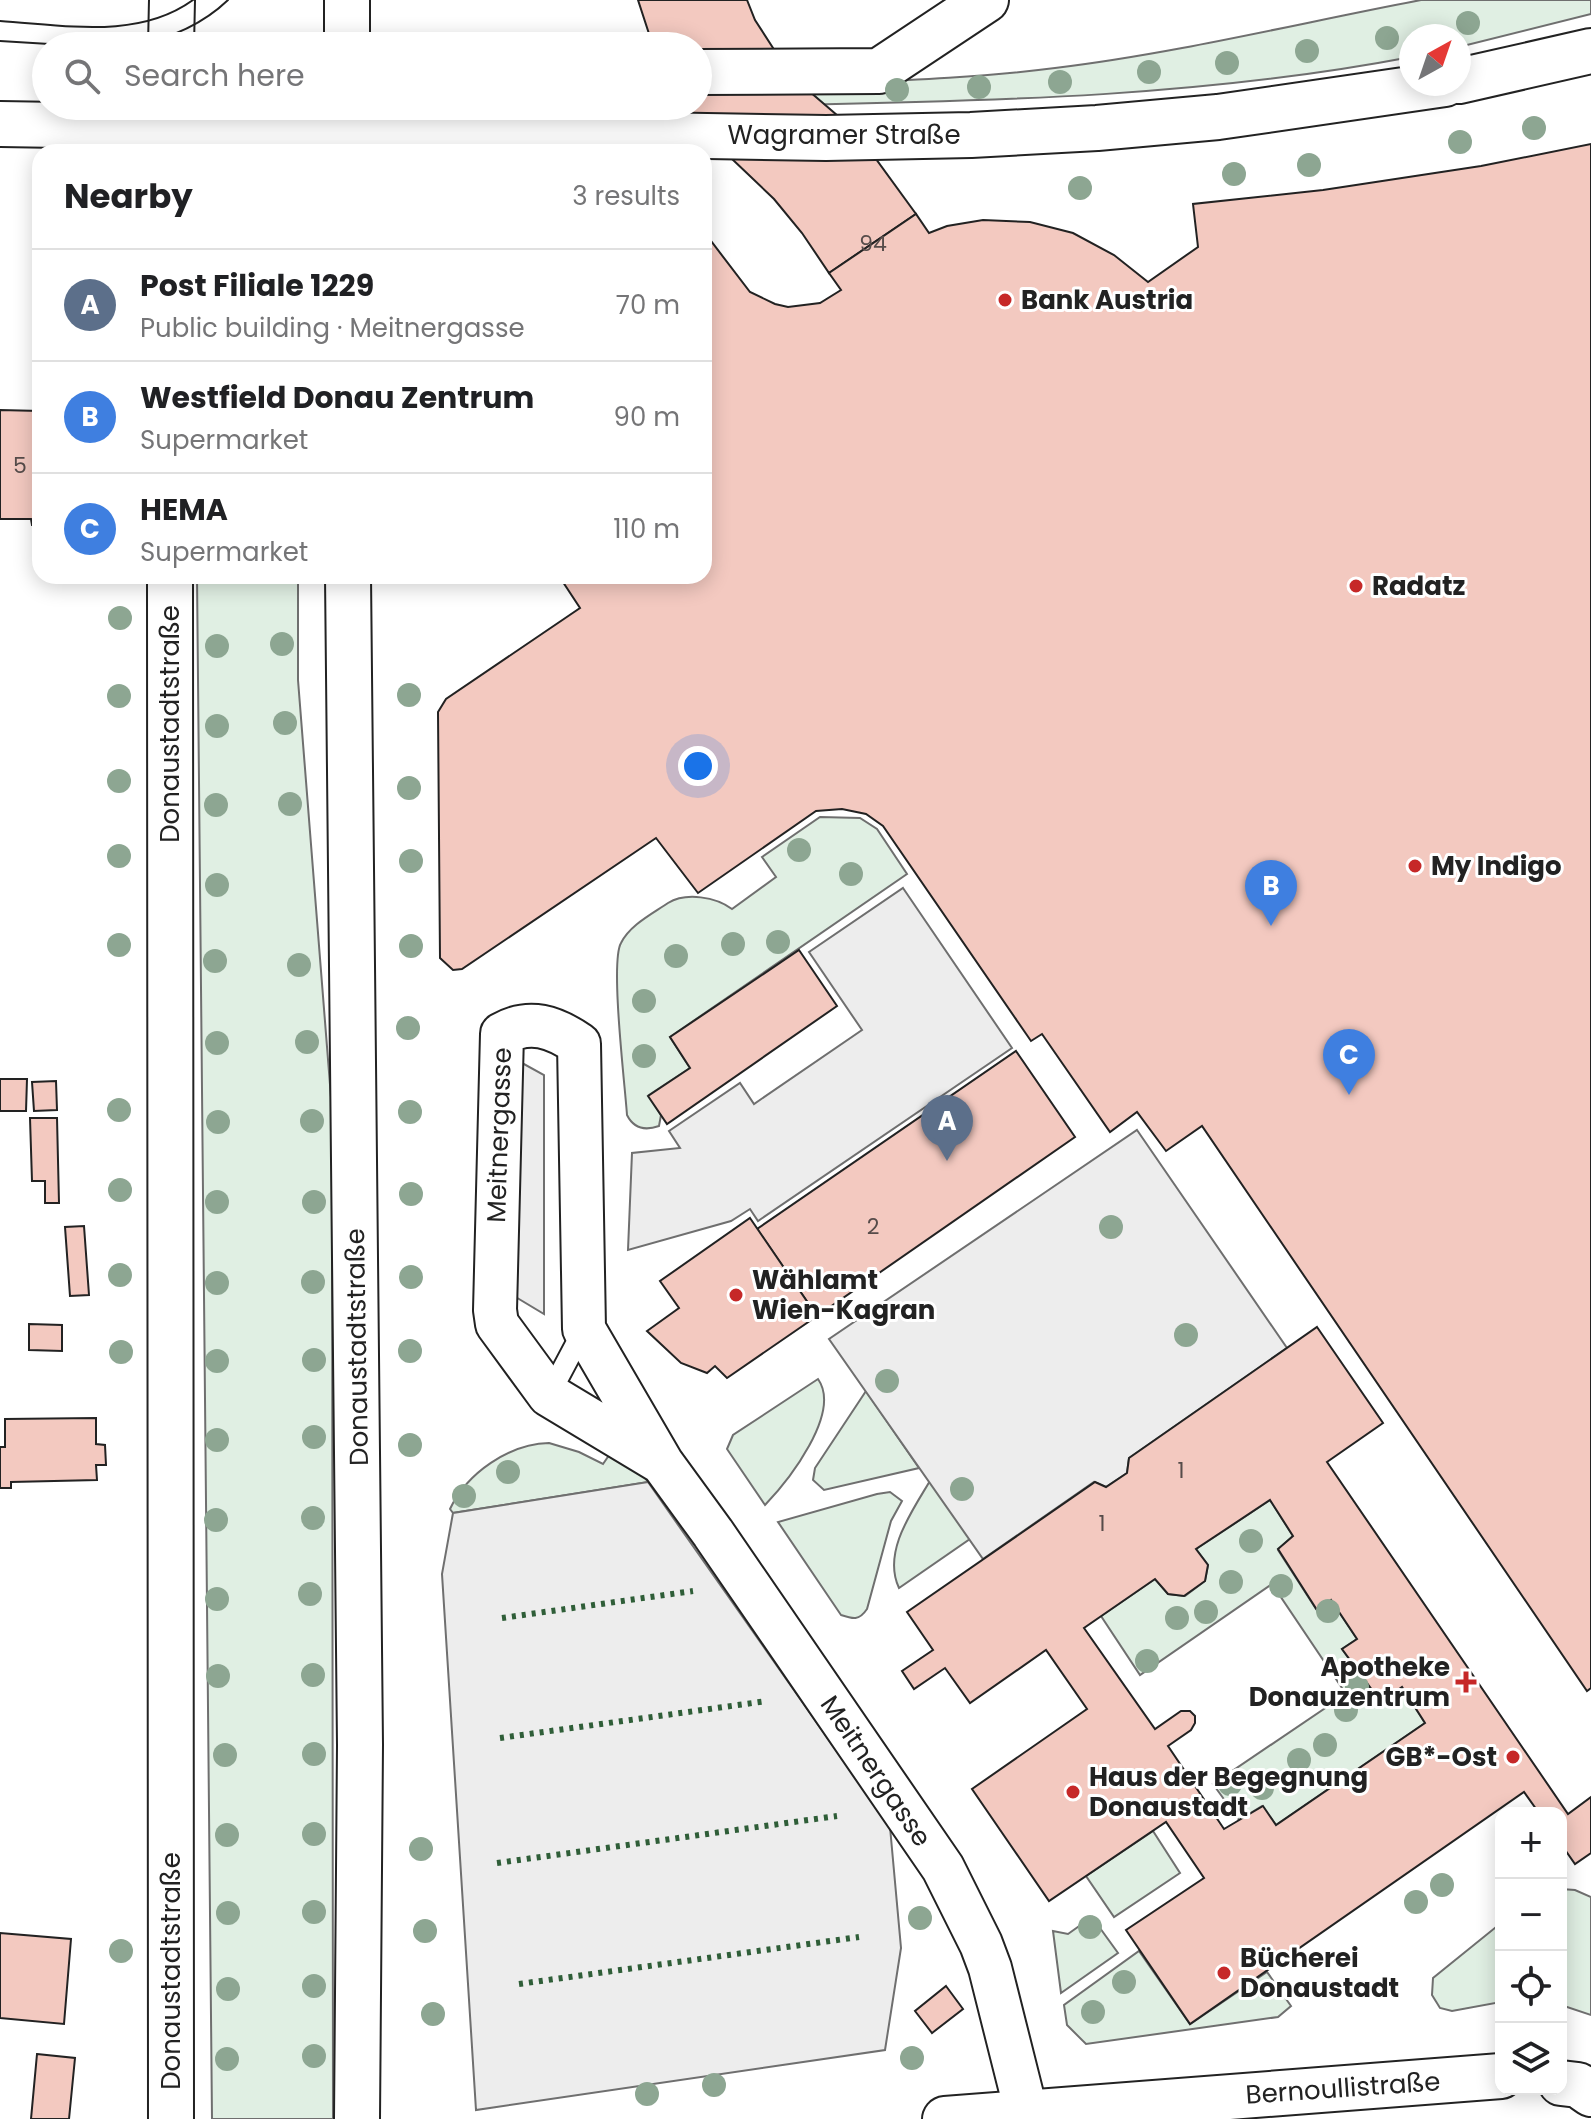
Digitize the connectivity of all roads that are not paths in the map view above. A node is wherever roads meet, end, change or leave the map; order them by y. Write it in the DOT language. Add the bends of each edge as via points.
graph roads {
  1 [pos="172,0"];
  2 [pos="347,0"];
  3 [pos="986,0"];
  4 [pos="171,32"];
  5 [pos="347,32"];
  6 [pos="1591,51"];
  7 [pos="712,72"];
  8 [pos="1471,78"];
  9 [pos="1399,91"];
  10 [pos="189,120"];
  11 [pos="0,124"];
  12 [pos="170,128"];
  13 [pos="348,129"];
  14 [pos="170,584"];
  15 [pos="348,584"];
  16 [pos="584,1329"];
  17 [pos="549,1395"];
  18 [pos="662,1463"];
  19 [pos="1495,2076"];
  20 [pos="1567,2084"];
  21 [pos="1591,2094"];
  22 [pos="1026,2111"];
  23 [pos="171,2119"];
  24 [pos="357,2119"];
  25 [pos="945,2119"];
  1 -- 4 [label="main road"];
  2 -- 5 [label="main road"];
  3 -- 7 [label="main road" via="879,71"];
  6 -- 8 [label="main road"];
  9 -- 13 [label="main road, Wagramer Straße" via="1218,117 971,135 826,138"];
  10 -- 12 [label="main road"];
  11 -- 12 [label="main road, Wagramer Straße"];
  12 -- 13 [label="main road, Wagramer Straße"];
  14 -- 23 [label="main road, Donaustadtstraße"];
  15 -- 24 [label="main road, Donaustadtstraße" via="360,1745"];
  16 -- 17 [label="lane, Meitnergasse"];
  16 -- 17 [label="street, Meitnergasse" via="579,1044 545,1026 514,1027 502,1034 495,1310 497,1324"];
  16 -- 18 [label="street, Meitnergasse"];
  17 -- 18 [label="street, Meitnergasse"];
  18 -- 22 [label="street, Meitnergasse" via="943,1868 990,1968"];
  19 -- 22 [label="main road, Bernoullistraße"];
  20 -- 21 [label="main road"];
  22 -- 25 [label="main road, Bernoullistraße"];
}
